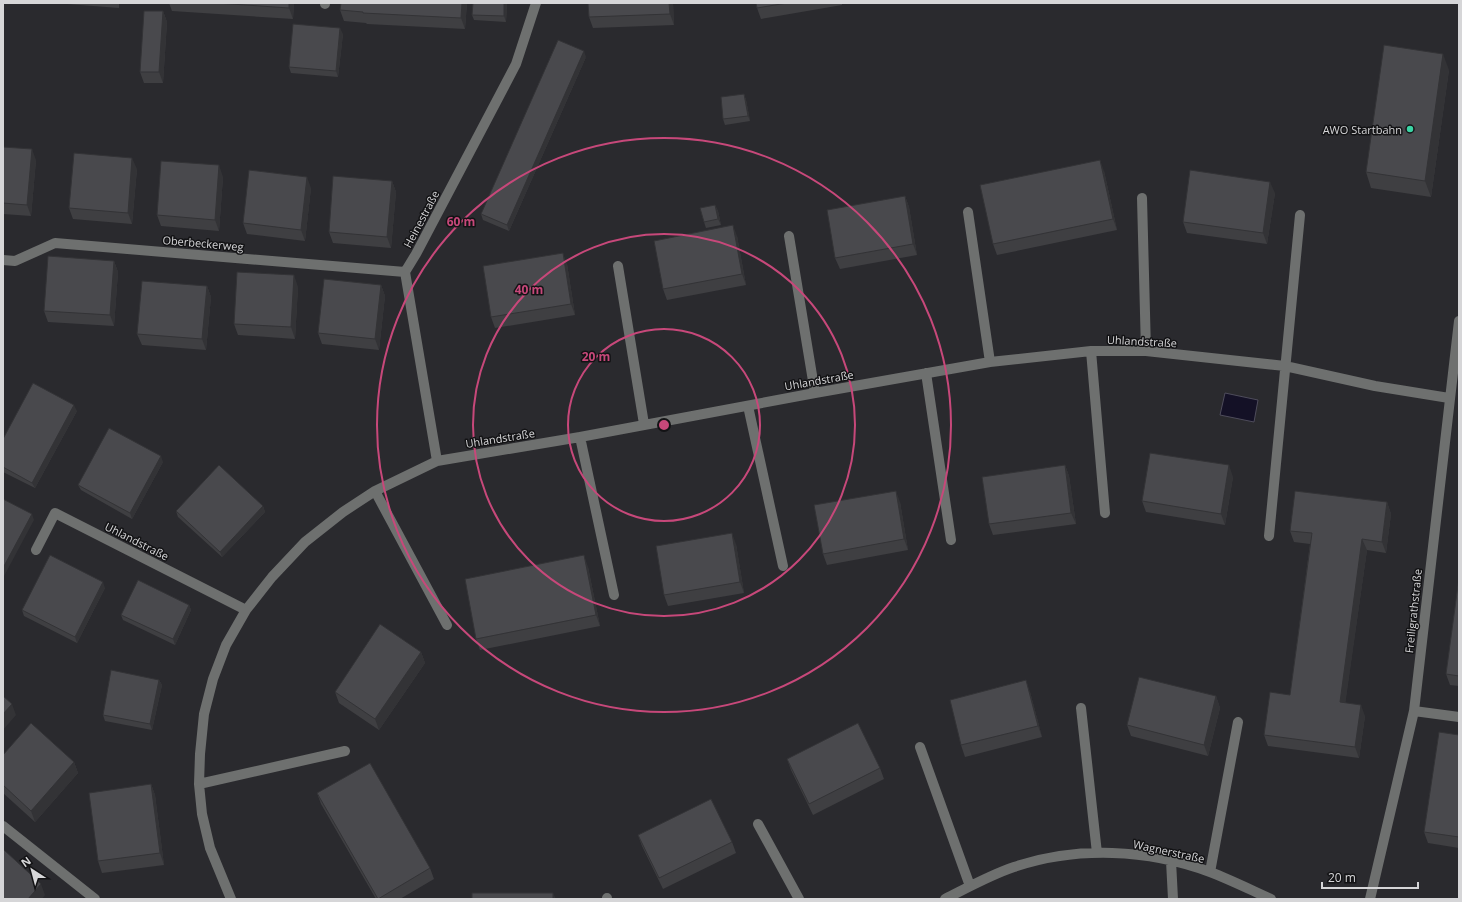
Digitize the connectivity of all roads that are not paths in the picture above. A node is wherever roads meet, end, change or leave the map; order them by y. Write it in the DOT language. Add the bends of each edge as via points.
graph roads {
  1 [pos="536,3"];
  2 [pos="1142,198"];
  3 [pos="968,212"];
  4 [pos="1300,215"];
  5 [pos="789,236"];
  6 [pos="3,260"];
  7 [pos="618,266"];
  8 [pos="405,272"];
  9 [pos="1459,321"];
  10 [pos="1091,351"];
  11 [pos="1146,351"];
  12 [pos="990,362"];
  13 [pos="1286,366"];
  14 [pos="926,372"];
  15 [pos="815,392"];
  16 [pos="1449,398"];
  17 [pos="748,406"];
  18 [pos="644,424"];
  19 [pos="580,437"];
  20 [pos="437,461"];
  21 [pos="375,491"];
  22 [pos="1106,513"];
  23 [pos="1269,536"];
  24 [pos="951,540"];
  25 [pos="36,550"];
  26 [pos="783,566"];
  27 [pos="614,595"];
  28 [pos="246,610"];
  29 [pos="448,625"];
  30 [pos="1081,708"];
  31 [pos="1414,711"];
  32 [pos="1459,717"];
  33 [pos="1238,722"];
  34 [pos="920,747"];
  35 [pos="345,751"];
  36 [pos="199,784"];
  37 [pos="758,824"];
  38 [pos="3,826"];
  39 [pos="1097,853"];
  40 [pos="1171,861"];
  41 [pos="1210,872"];
  42 [pos="970,886"];
  43 [pos="95,899"];
  44 [pos="231,899"];
  45 [pos="799,899"];
  46 [pos="946,899"];
  47 [pos="1173,899"];
  48 [pos="1271,899"];
  49 [pos="1370,899"];
  1 -- 8 [label="street, Heinestraße" via="516,64"];
  2 -- 11 [label="street"];
  3 -- 12 [label="street"];
  4 -- 13 [label="street"];
  5 -- 15 [label="street"];
  6 -- 8 [label="street, Oberbeckerweg" via="15,261 55,243"];
  7 -- 18 [label="street"];
  8 -- 20 [label="street"];
  9 -- 16 [label="street, Freiligrathstraße"];
  10 -- 11 [label="street, Uhlandstraße"];
  10 -- 12 [label="street, Uhlandstraße"];
  10 -- 22 [label="street"];
  11 -- 13 [label="street, Uhlandstraße"];
  12 -- 14 [label="street, Uhlandstraße"];
  13 -- 16 [label="street, Uhlandstraße" via="1375,386"];
  13 -- 23 [label="street"];
  14 -- 15 [label="street, Uhlandstraße"];
  14 -- 24 [label="street"];
  15 -- 17 [label="street, Uhlandstraße"];
  16 -- 31 [label="street, Freiligrathstraße"];
  17 -- 18 [label="street, Uhlandstraße"];
  17 -- 26 [label="street"];
  18 -- 19 [label="street, Uhlandstraße"];
  19 -- 20 [label="street, Uhlandstraße"];
  19 -- 27 [label="street"];
  20 -- 21 [label="street, Uhlandstraße"];
  21 -- 28 [label="street, Uhlandstraße" via="305,542"];
  21 -- 29 [label="street"];
  25 -- 28 [label="street, Uhlandstraße" via="55,513"];
  28 -- 36 [label="street, Uhlandstraße" via="226,646 213,679 204,714"];
  30 -- 39 [label="street"];
  31 -- 32 [label="street"];
  31 -- 49 [label="street, Freiligrathstraße"];
  33 -- 41 [label="street"];
  34 -- 42 [label="street"];
  35 -- 36 [label="street"];
  36 -- 44 [label="street" via="202,814 210,848"];
  37 -- 45 [label="street"];
  38 -- 43 [label="street"];
  39 -- 40 [label="street, Wagnerstraße" via="1134,854"];
  39 -- 42 [label="street, Wagnerstraße" via="1062,856 1014,867"];
  40 -- 41 [label="street, Wagnerstraße"];
  40 -- 47 [label="street"];
  41 -- 48 [label="street, Wagnerstraße"];
  42 -- 46 [label="street, Wagnerstraße"];
}
